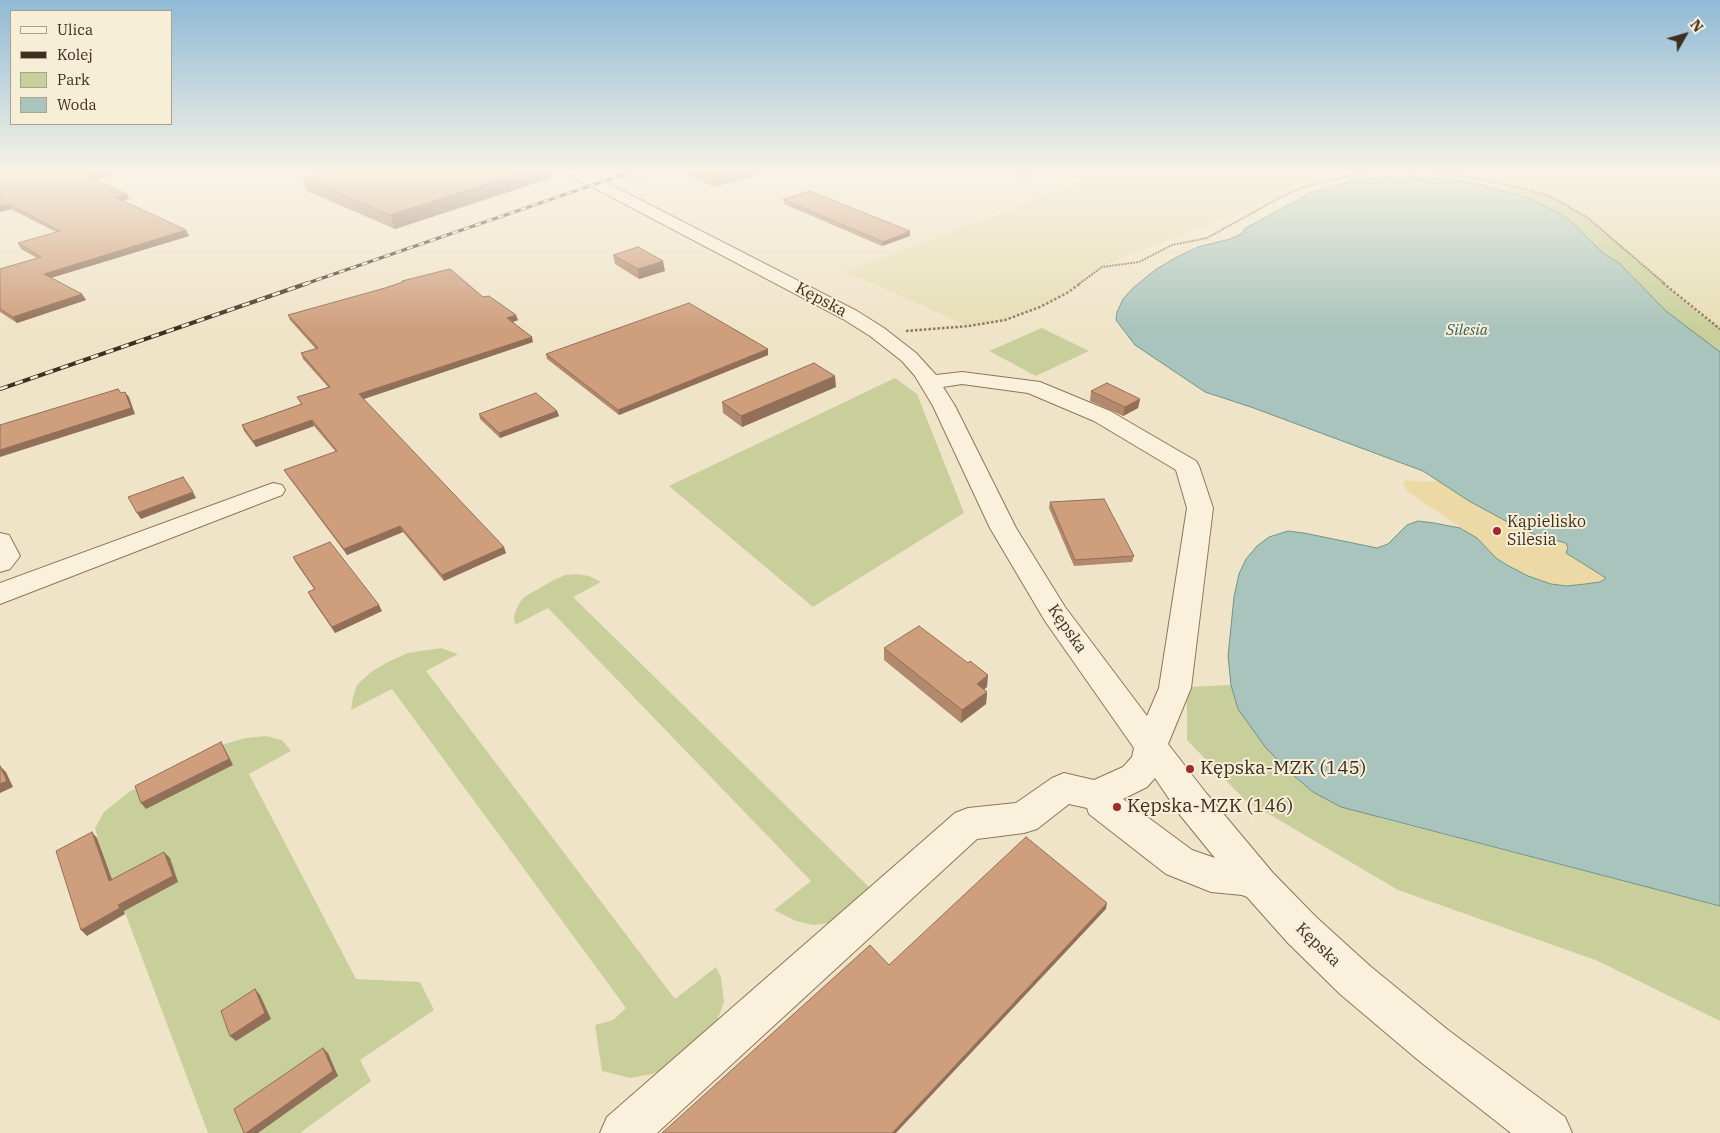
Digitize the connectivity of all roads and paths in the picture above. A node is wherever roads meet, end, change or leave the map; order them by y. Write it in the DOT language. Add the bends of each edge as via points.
graph roads {
  1 [pos="672,223"];
  2 [pos="1236,223"];
  3 [pos="1594,223"];
  4 [pos="1720,329"];
  5 [pos="877,332"];
  6 [pos="929,382"];
  7 [pos="273,490"];
  8 [pos="0,541"];
  9 [pos="0,563"];
  10 [pos="0,594"];
  11 [pos="1151,746"];
  12 [pos="1100,796"];
  13 [pos="1260,885"];
  14 [pos="623,1133"];
  15 [pos="1549,1133"];
  1 -- 5 [label="street, Kępska"];
  2 -- 5 [label="path" via="1207,238 1172,245 1138,262 1102,267 1040,307 1005,320 969,326"];
  3 -- 4 [label="path"];
  5 -- 6 [label="street, Kępska" via="909,357"];
  6 -- 11 [label="street, Kępska" via="944,406 1003,528 1050,606"];
  6 -- 11 [label="street" via="962,378 1032,387 1102,416 1187,466 1200,508 1175,688"];
  7 -- 10 [label="street"];
  8 -- 9 [label="street" via="6,556"];
  11 -- 12 [label="street" via="1148,763 1142,771"];
  11 -- 13 [label="street, Kępska"];
  12 -- 13 [label="street" via="1102,803 1179,862 1200,871 1246,878"];
  12 -- 14 [label="street" via="1064,788 1024,818 968,824"];
  13 -- 15 [label="street, Kępska" via="1355,980 1433,1045"];
}
